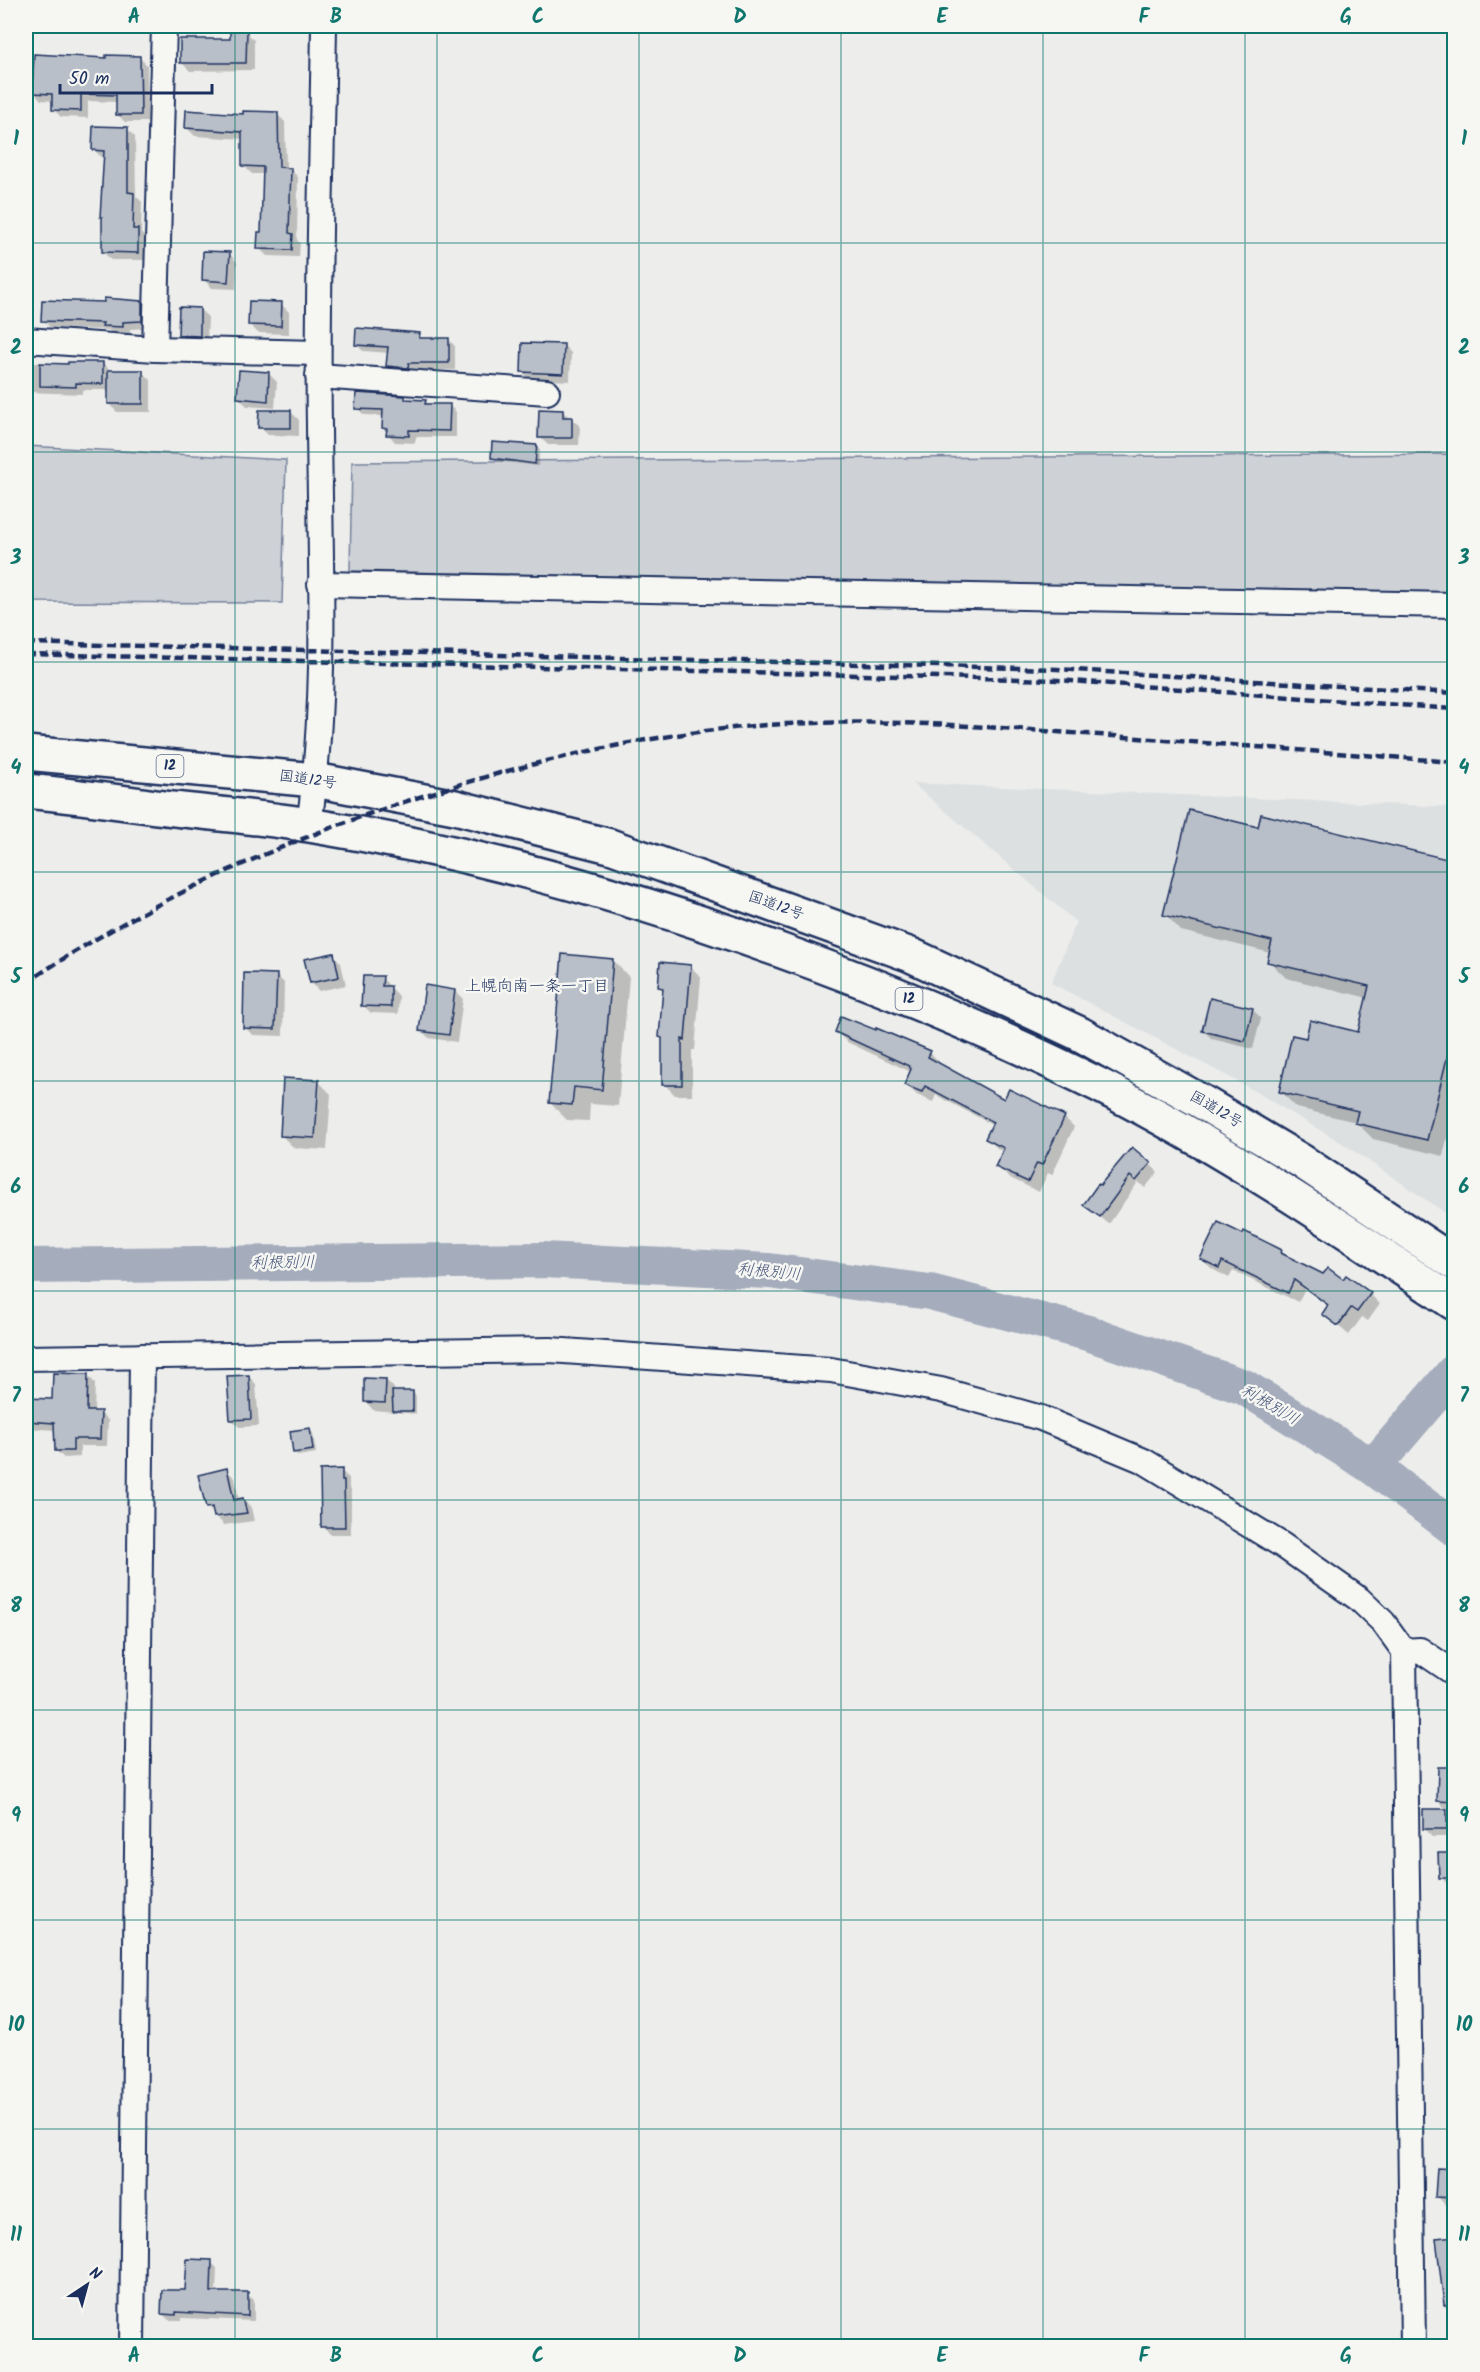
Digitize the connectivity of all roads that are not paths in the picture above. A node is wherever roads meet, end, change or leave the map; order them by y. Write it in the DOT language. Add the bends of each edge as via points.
graph roads {
  1 [pos="164,26"];
  2 [pos="324,26"];
  3 [pos="26,340"];
  4 [pos="155,349"];
  5 [pos="318,364"];
  6 [pos="547,392"];
  7 [pos="320,584"];
  8 [pos="1455,605"];
  9 [pos="26,753"];
  10 [pos="315,780"];
  11 [pos="26,791"];
  12 [pos="309,825"];
  13 [pos="1455,1263"];
  14 [pos="1455,1303"];
  15 [pos="142,1356"];
  16 [pos="26,1358"];
  17 [pos="1404,1651"];
  18 [pos="1455,1673"];
  19 [pos="132,2346"];
  20 [pos="1413,2346"];
  1 -- 4 [label="street"];
  2 -- 5 [label="street"];
  3 -- 4 [label="street"];
  4 -- 5 [label="street"];
  5 -- 6 [label="street"];
  5 -- 7 [label="street"];
  7 -- 8 [label="street"];
  7 -- 10 [label="street"];
  9 -- 10 [label="highway, 国道12号 / 12"];
  10 -- 12 [label="street"];
  10 -- 13 [label="highway, 国道12号 / 12" via="455,807 610,846 911,955 1080,1034 1192,1096 1301,1161"];
  11 -- 12 [label="highway, 12"];
  12 -- 14 [label="highway, 12" via="428,848 572,883 700,922 884,988 1090,1081 1214,1148"];
  15 -- 16 [label="street"];
  15 -- 17 [label="street" via="549,1350 831,1370 941,1390 1041,1418 1143,1461 1282,1545 1359,1599 1383,1622"];
  15 -- 19 [label="street"];
  17 -- 18 [label="street" via="1420,1650"];
  17 -- 20 [label="street"];
}
